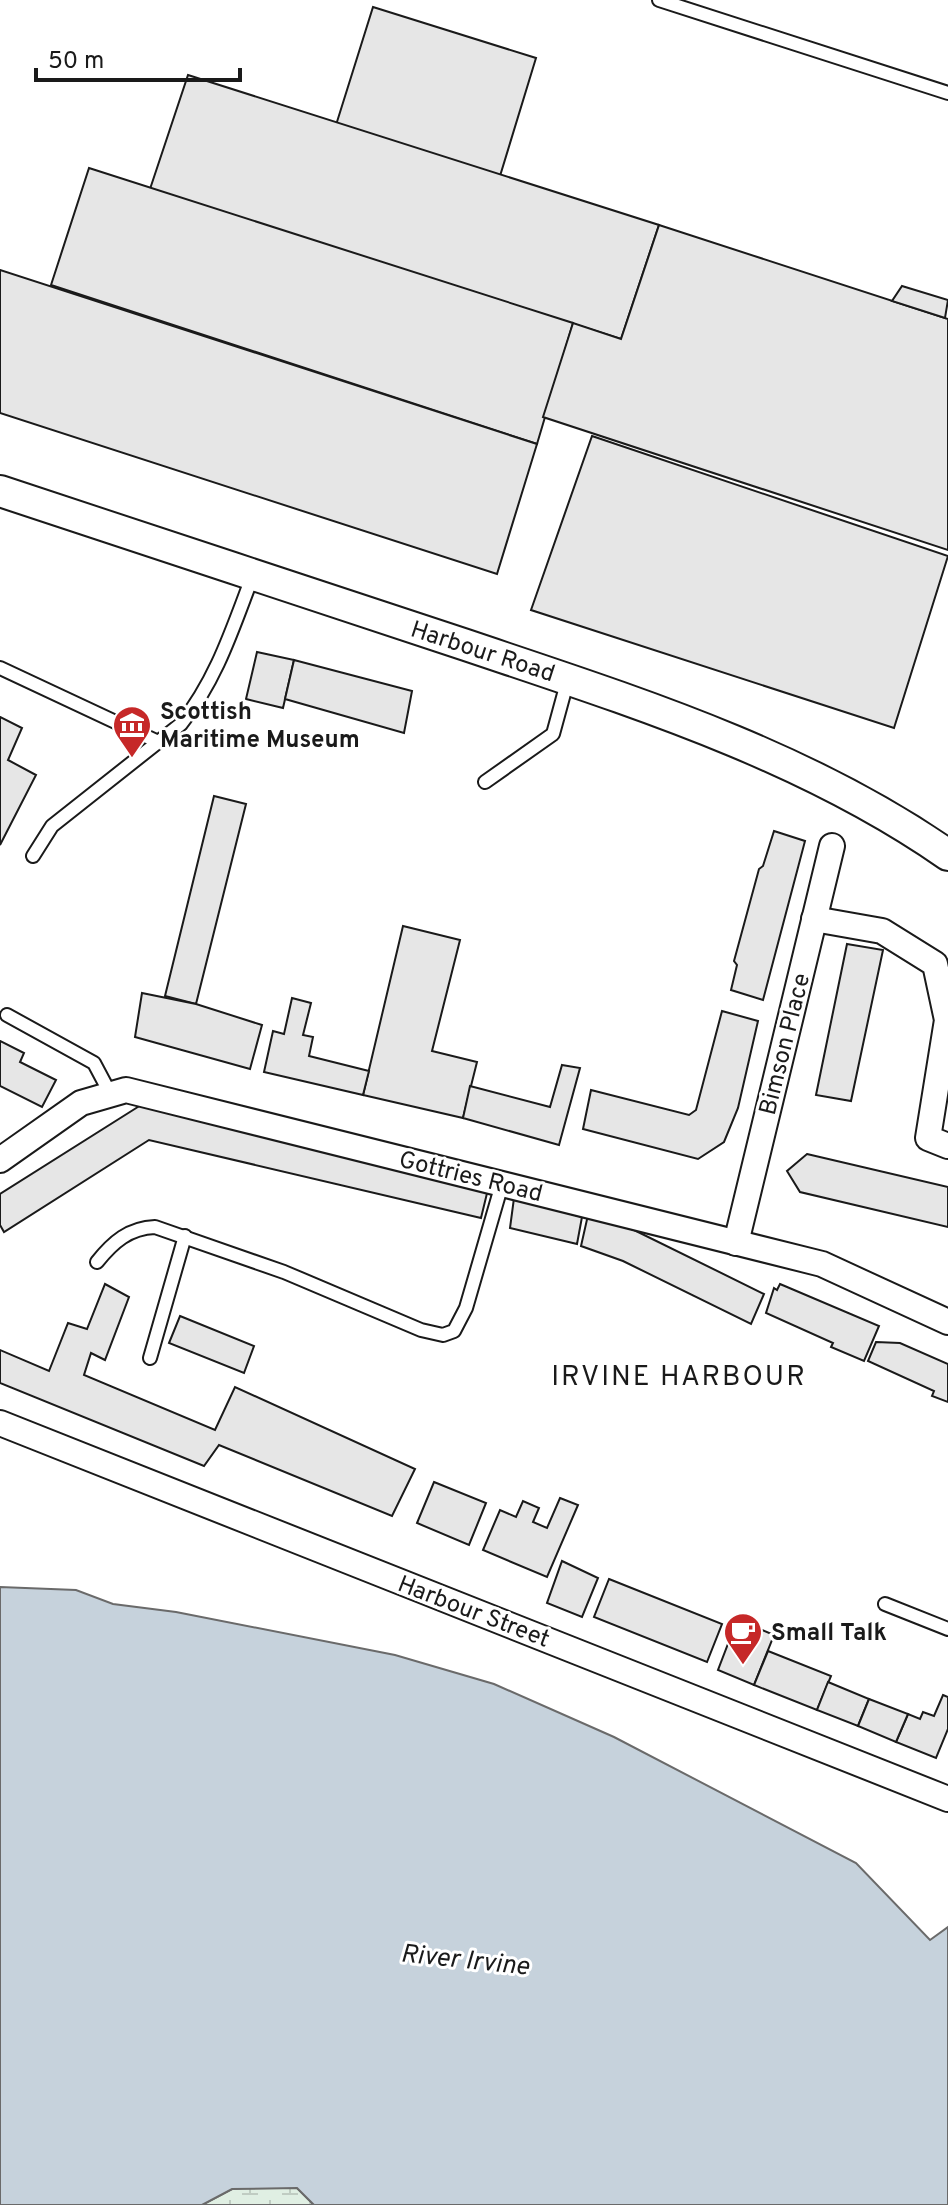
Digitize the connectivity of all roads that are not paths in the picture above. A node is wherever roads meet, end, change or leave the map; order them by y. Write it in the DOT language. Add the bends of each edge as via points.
graph roads {
  1 [pos="659,0"];
  2 [pos="948,93"];
  3 [pos="0,491"];
  4 [pos="253,575"];
  5 [pos="0,668"];
  6 [pos="568,679"];
  7 [pos="156,741"];
  8 [pos="485,782"];
  9 [pos="832,846"];
  10 [pos="948,855"];
  11 [pos="33,856"];
  12 [pos="814,919"];
  13 [pos="7,1015"];
  14 [pos="111,1095"];
  15 [pos="948,1146"];
  16 [pos="0,1160"];
  17 [pos="502,1184"];
  18 [pos="185,1236"];
  19 [pos="736,1243"];
  20 [pos="97,1262"];
  21 [pos="948,1322"];
  22 [pos="150,1358"];
  23 [pos="0,1423"];
  24 [pos="885,1604"];
  25 [pos="948,1629"];
  26 [pos="945,1791"];
  1 -- 2 [label="lane"];
  3 -- 4 [label="street, Harbour Road"];
  4 -- 6 [label="street, Harbour Road"];
  4 -- 7 [label="lane" via="198,703 181,724"];
  5 -- 7 [label="lane"];
  6 -- 8 [label="lane" via="553,734"];
  6 -- 10 [label="street, Harbour Road" via="778,760 898,820"];
  7 -- 11 [label="lane" via="52,826"];
  9 -- 12 [label="street, Bimson Place"];
  12 -- 15 [label="street" via="882,931 935,964 947,1020 928,1138"];
  12 -- 19 [label="street, Bimson Place"];
  13 -- 14 [label="lane" via="94,1063"];
  14 -- 16 [label="street, Gottries Road" via="81,1103"];
  14 -- 17 [label="street, Gottries Road" via="126,1090"];
  17 -- 18 [label="lane" via="466,1308 454,1331 443,1335"];
  17 -- 19 [label="street, Gottries Road"];
  18 -- 20 [label="lane" via="142,1227 120,1238"];
  18 -- 22 [label="lane"];
  19 -- 21 [label="street, Gottries Road" via="822,1264"];
  23 -- 26 [label="street, Harbour Street"];
  24 -- 25 [label="lane"];
}
